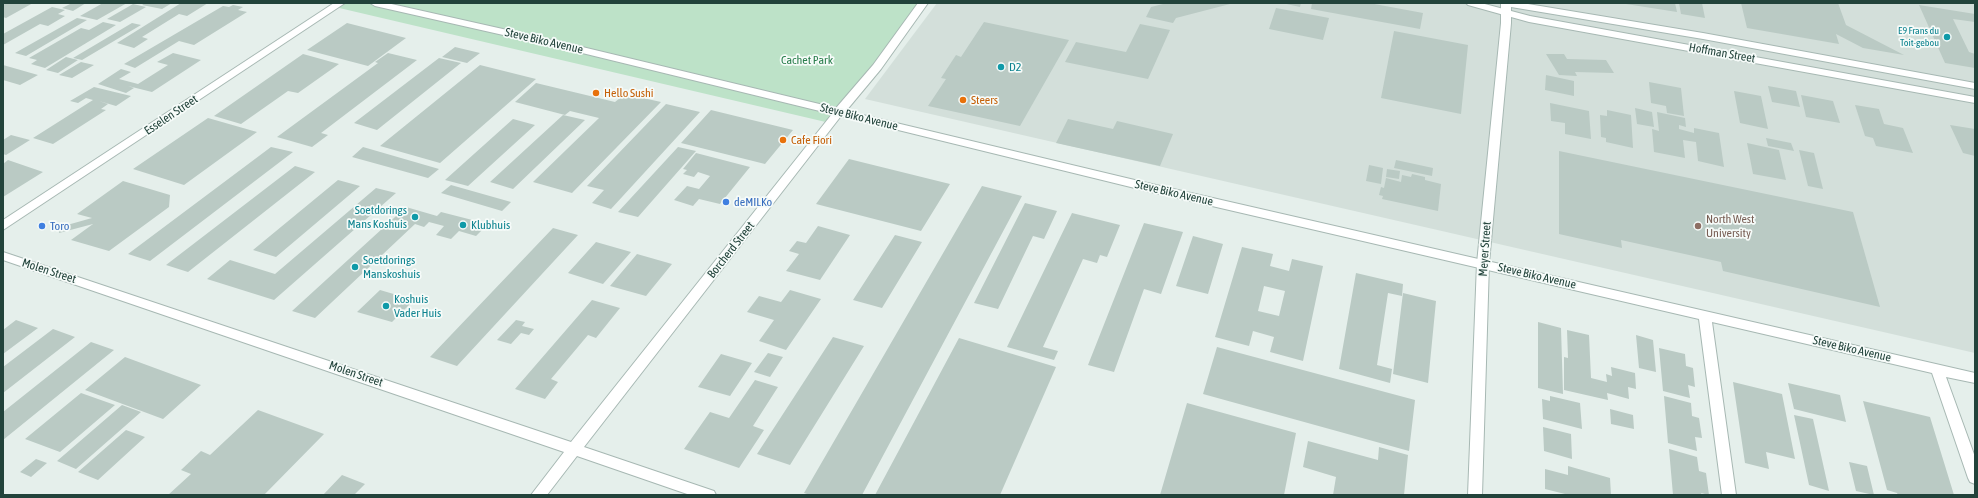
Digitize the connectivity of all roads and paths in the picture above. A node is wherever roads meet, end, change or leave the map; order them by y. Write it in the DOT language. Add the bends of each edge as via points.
graph roads {
  1 [pos="340,3"];
  2 [pos="375,3"];
  3 [pos="923,3"];
  4 [pos="1471,3"];
  5 [pos="1506,6"];
  6 [pos="1975,86"];
  7 [pos="1975,100"];
  8 [pos="839,112"];
  9 [pos="3,226"];
  10 [pos="3,256"];
  11 [pos="1483,263"];
  12 [pos="1704,315"];
  13 [pos="1937,369"];
  14 [pos="1975,378"];
  15 [pos="574,449"];
  16 [pos="1975,478"];
  17 [pos="538,495"];
  18 [pos="708,495"];
  19 [pos="1475,495"];
  20 [pos="1729,495"];
  1 -- 9 [label="street, Esselen Street"];
  2 -- 8 [label="street, Steve Biko Avenue"];
  3 -- 8 [label="street, Borcherd Street" via="877,67"];
  4 -- 5 [label="street, Hoffman Street"];
  5 -- 6 [label="street, Hoffman Street" via="1702,36"];
  5 -- 7 [label="street, Hoffman Street"];
  5 -- 11 [label="street, Meyer Street"];
  8 -- 11 [label="street, Steve Biko Avenue" via="1143,186"];
  8 -- 15 [label="street, Borcherd Street"];
  10 -- 15 [label="street, Molen Street"];
  11 -- 12 [label="street, Steve Biko Avenue"];
  11 -- 19 [label="street, Meyer Street"];
  12 -- 13 [label="street, Steve Biko Avenue"];
  12 -- 20 [label="street"];
  13 -- 14 [label="street, Steve Biko Avenue"];
  13 -- 16 [label="street"];
  15 -- 17 [label="street, Borcherd Street"];
  15 -- 18 [label="street, Molen Street"];
}
